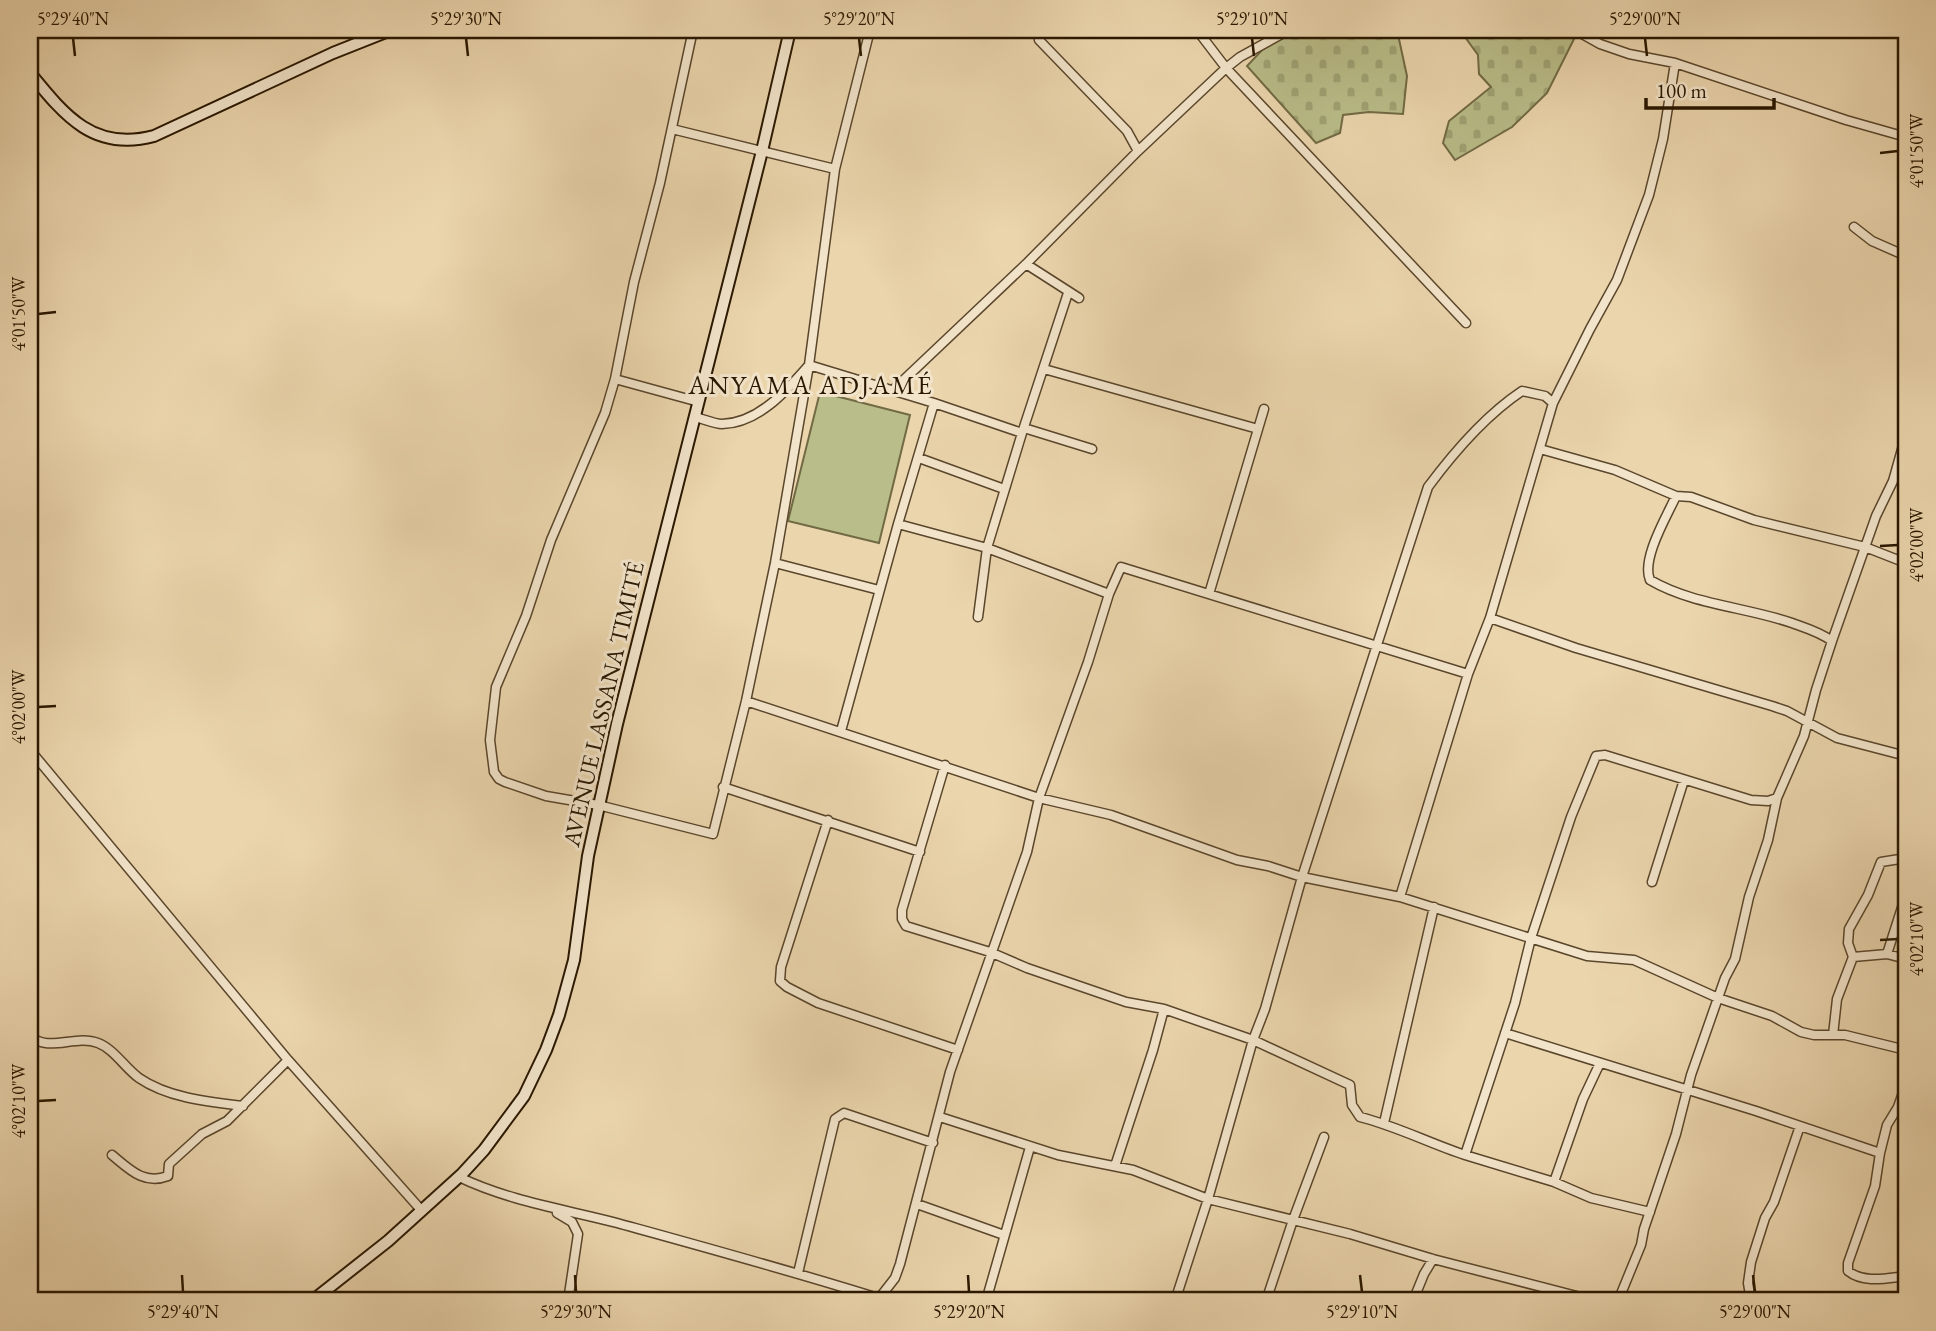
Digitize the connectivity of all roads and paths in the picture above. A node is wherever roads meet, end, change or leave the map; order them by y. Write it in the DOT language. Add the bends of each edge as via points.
graph roads {
  1 [pos="391,30"];
  2 [pos="693,30"];
  3 [pos="790,30"];
  4 [pos="870,30"];
  5 [pos="1038,30"];
  6 [pos="1197,30"];
  7 [pos="1289,30"];
  8 [pos="1575,30"];
  9 [pos="1675,63"];
  10 [pos="1226,68"];
  11 [pos="30,73"];
  12 [pos="672,129"];
  13 [pos="1906,137"];
  14 [pos="762,151"];
  15 [pos="1138,151"];
  16 [pos="835,169"];
  17 [pos="1854,226"];
  18 [pos="1906,256"];
  19 [pos="1026,264"];
  20 [pos="1068,293"];
  21 [pos="1079,298"];
  22 [pos="1466,323"];
  23 [pos="809,365"];
  24 [pos="1044,369"];
  25 [pos="615,379"];
  26 [pos="892,391"];
  27 [pos="699,402"];
  28 [pos="934,402"];
  29 [pos="1553,403"];
  30 [pos="1264,409"];
  31 [pos="695,417"];
  32 [pos="1258,429"];
  33 [pos="1023,431"];
  34 [pos="1906,435"];
  35 [pos="1092,449"];
  36 [pos="1540,449"];
  37 [pos="919,458"];
  38 [pos="1004,489"];
  39 [pos="1676,496"];
  40 [pos="898,524"];
  41 [pos="1865,547"];
  42 [pos="987,548"];
  43 [pos="775,563"];
  44 [pos="1906,563"];
  45 [pos="879,590"];
  46 [pos="1109,594"];
  47 [pos="1209,594"];
  48 [pos="978,617"];
  49 [pos="1490,618"];
  50 [pos="1832,641"];
  51 [pos="1375,645"];
  52 [pos="1468,674"];
  53 [pos="746,701"];
  54 [pos="1808,724"];
  55 [pos="841,732"];
  56 [pos="30,750"];
  57 [pos="1906,756"];
  58 [pos="945,765"];
  59 [pos="1684,780"];
  60 [pos="723,787"];
  61 [pos="1040,798"];
  62 [pos="1777,799"];
  63 [pos="598,805"];
  64 [pos="828,820"];
  65 [pos="920,852"];
  66 [pos="1906,858"];
  67 [pos="1302,877"];
  68 [pos="1652,882"];
  69 [pos="1906,895"];
  70 [pos="1400,897"];
  71 [pos="1434,907"];
  72 [pos="1531,938"];
  73 [pos="990,952"];
  74 [pos="1887,954"];
  75 [pos="1853,957"];
  76 [pos="1906,958"];
  77 [pos="1718,998"];
  78 [pos="1164,1009"];
  79 [pos="1505,1033"];
  80 [pos="1833,1035"];
  81 [pos="30,1037"];
  82 [pos="1253,1040"];
  83 [pos="958,1049"];
  84 [pos="1906,1050"];
  85 [pos="288,1060"];
  86 [pos="1600,1063"];
  87 [pos="1906,1084"];
  88 [pos="1686,1090"];
  89 [pos="243,1106"];
  90 [pos="940,1117"];
  91 [pos="1384,1123"];
  92 [pos="1800,1126"];
  93 [pos="1324,1137"];
  94 [pos="933,1143"];
  95 [pos="1030,1147"];
  96 [pos="1880,1153"];
  97 [pos="112,1155"];
  98 [pos="1465,1155"];
  99 [pos="1115,1166"];
  100 [pos="459,1177"];
  101 [pos="1554,1182"];
  102 [pos="1208,1199"];
  103 [pos="917,1204"];
  104 [pos="549,1208"];
  105 [pos="422,1210"];
  106 [pos="1650,1212"];
  107 [pos="1293,1220"];
  108 [pos="1004,1236"];
  109 [pos="1433,1259"];
  110 [pos="798,1273"];
  111 [pos="1906,1276"];
  112 [pos="878,1300"];
  113 [pos="312,1301"];
  114 [pos="568,1301"];
  115 [pos="986,1301"];
  116 [pos="1175,1301"];
  117 [pos="1266,1301"];
  118 [pos="1413,1301"];
  119 [pos="1596,1301"];
  120 [pos="1618,1301"];
  121 [pos="1751,1301"];
  1 -- 11 [label="street" via="136,141 104,138 80,125"];
  2 -- 12 [label="street"];
  3 -- 14 [label="street, AVENUE LASSANA TIMITÉ"];
  4 -- 16 [label="street"];
  5 -- 15 [label="street" via="1039,40 1127,131"];
  6 -- 10 [label="street"];
  7 -- 10 [label="street"];
  8 -- 9 [label="street" via="1629,54"];
  9 -- 13 [label="street"];
  9 -- 29 [label="street" via="1648,195 1612,292"];
  10 -- 15 [label="street"];
  10 -- 22 [label="street"];
  12 -- 14 [label="street"];
  12 -- 25 [label="street"];
  14 -- 16 [label="street"];
  14 -- 27 [label="street, AVENUE LASSANA TIMITÉ"];
  15 -- 19 [label="street"];
  16 -- 23 [label="street"];
  17 -- 18 [label="street" via="1881,246"];
  19 -- 20 [label="street"];
  19 -- 26 [label="street"];
  20 -- 21 [label="street"];
  20 -- 24 [label="street"];
  23 -- 26 [label="street"];
  23 -- 31 [label="street" via="786,391 746,419 721,424"];
  23 -- 43 [label="street"];
  24 -- 32 [label="street"];
  24 -- 33 [label="street"];
  25 -- 27 [label="street"];
  25 -- 63 [label="street" via="496,687 489,740 499,779 546,796"];
  26 -- 28 [label="street"];
  27 -- 31 [label="street, AVENUE LASSANA TIMITÉ"];
  28 -- 33 [label="street"];
  28 -- 37 [label="street"];
  29 -- 36 [label="street"];
  29 -- 51 [label="street" via="1545,396 1522,391 1509,399 1449,459 1428,487"];
  30 -- 32 [label="street"];
  31 -- 63 [label="street, AVENUE LASSANA TIMITÉ"];
  32 -- 47 [label="street"];
  33 -- 35 [label="street"];
  33 -- 38 [label="street"];
  34 -- 41 [label="street" via="1893,481"];
  36 -- 39 [label="street" via="1615,470"];
  36 -- 49 [label="street"];
  37 -- 38 [label="street"];
  37 -- 40 [label="street"];
  38 -- 42 [label="street"];
  39 -- 41 [label="street"];
  39 -- 50 [label="street" via="1649,560 1650,580 1779,619"];
  40 -- 42 [label="street"];
  40 -- 45 [label="street"];
  41 -- 44 [label="street"];
  41 -- 50 [label="street"];
  42 -- 46 [label="street"];
  42 -- 48 [label="street"];
  43 -- 45 [label="street"];
  43 -- 53 [label="street"];
  45 -- 55 [label="street"];
  46 -- 47 [label="street" via="1121,567"];
  46 -- 61 [label="street"];
  47 -- 51 [label="street"];
  49 -- 52 [label="street"];
  49 -- 54 [label="street" via="1787,711"];
  50 -- 54 [label="street"];
  51 -- 52 [label="street"];
  51 -- 67 [label="street"];
  52 -- 70 [label="street"];
  53 -- 55 [label="street"];
  53 -- 60 [label="street"];
  54 -- 57 [label="street" via="1845,741"];
  54 -- 62 [label="street"];
  55 -- 58 [label="street"];
  56 -- 85 [label="street"];
  58 -- 61 [label="street"];
  58 -- 65 [label="street"];
  59 -- 62 [label="street" via="1751,800"];
  59 -- 68 [label="street"];
  59 -- 72 [label="street" via="1596,756"];
  60 -- 63 [label="street" via="713,834"];
  60 -- 64 [label="street"];
  61 -- 67 [label="street" via="1111,815 1237,860"];
  61 -- 73 [label="street" via="1027,852"];
  62 -- 77 [label="street" via="1735,960"];
  63 -- 100 [label="street, AVENUE LASSANA TIMITÉ" via="574,960 546,1050 511,1116"];
  64 -- 65 [label="street"];
  64 -- 83 [label="street" via="780,981 818,1003"];
  65 -- 73 [label="street" via="902,910 906,926"];
  66 -- 75 [label="street" via="1881,862 1849,929"];
  67 -- 70 [label="street"];
  67 -- 82 [label="street"];
  69 -- 74 [label="street"];
  70 -- 71 [label="street"];
  71 -- 72 [label="street"];
  71 -- 91 [label="street"];
  72 -- 77 [label="street" via="1587,956 1634,960"];
  72 -- 79 [label="street"];
  73 -- 78 [label="street" via="1126,1002"];
  73 -- 83 [label="street"];
  74 -- 75 [label="street"];
  74 -- 76 [label="street"];
  75 -- 80 [label="street" via="1837,999"];
  77 -- 80 [label="street" via="1772,1016 1801,1032"];
  77 -- 88 [label="street"];
  78 -- 82 [label="street"];
  78 -- 99 [label="street"];
  79 -- 86 [label="street"];
  79 -- 98 [label="street"];
  80 -- 84 [label="street"];
  81 -- 89 [label="street" via="41,1044 97,1042 154,1086"];
  82 -- 91 [label="street" via="1350,1085 1352,1105 1360,1116"];
  82 -- 102 [label="street"];
  83 -- 90 [label="street"];
  85 -- 89 [label="street"];
  85 -- 105 [label="street"];
  86 -- 88 [label="street"];
  86 -- 101 [label="street"];
  87 -- 96 [label="street"];
  88 -- 92 [label="street"];
  88 -- 106 [label="street"];
  89 -- 97 [label="street" via="169,1164 168,1177 142,1178"];
  90 -- 94 [label="street"];
  90 -- 95 [label="street"];
  91 -- 98 [label="street"];
  92 -- 96 [label="street"];
  92 -- 121 [label="street" via="1751,1262"];
  93 -- 107 [label="street"];
  94 -- 103 [label="street"];
  94 -- 110 [label="street" via="839,1115"];
  95 -- 99 [label="street"];
  95 -- 108 [label="street"];
  96 -- 111 [label="street" via="1875,1186 1848,1271 1873,1279"];
  98 -- 101 [label="street"];
  99 -- 102 [label="street"];
  100 -- 104 [label="street"];
  100 -- 105 [label="street, AVENUE LASSANA TIMITÉ"];
  101 -- 106 [label="street" via="1591,1198"];
  102 -- 107 [label="street"];
  102 -- 116 [label="street"];
  103 -- 108 [label="street"];
  103 -- 112 [label="street" via="895,1278"];
  104 -- 110 [label="street"];
  104 -- 114 [label="street" via="572,1223 578,1234"];
  105 -- 113 [label="street, AVENUE LASSANA TIMITÉ"];
  106 -- 120 [label="street"];
  107 -- 109 [label="street"];
  107 -- 117 [label="street"];
  108 -- 115 [label="street"];
  109 -- 118 [label="street"];
  109 -- 119 [label="street"];
  110 -- 112 [label="street"];
}
